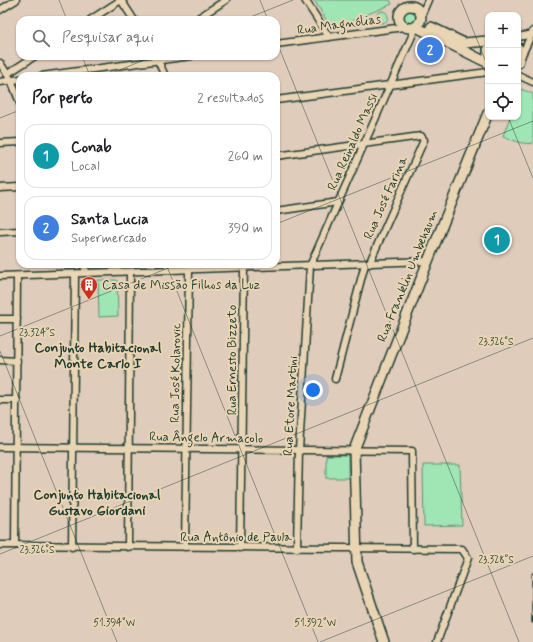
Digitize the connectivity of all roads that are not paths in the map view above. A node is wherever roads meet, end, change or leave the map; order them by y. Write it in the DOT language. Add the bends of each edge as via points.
graph roads {
  1 [pos="16,0"];
  2 [pos="121,0"];
  3 [pos="226,0"];
  4 [pos="305,0"];
  5 [pos="428,0"];
  6 [pos="406,4"];
  7 [pos="0,10"];
  8 [pos="96,16"];
  9 [pos="131,16"];
  10 [pos="201,16"];
  11 [pos="419,21"];
  12 [pos="404,27"];
  13 [pos="532,33"];
  14 [pos="521,36"];
  15 [pos="329,37"];
  16 [pos="485,41"];
  17 [pos="280,43"];
  18 [pos="521,57"];
  19 [pos="28,60"];
  20 [pos="144,60"];
  21 [pos="158,60"];
  22 [pos="485,60"];
  23 [pos="0,63"];
  24 [pos="68,72"];
  25 [pos="163,72"];
  26 [pos="485,72"];
  27 [pos="7,74"];
  28 [pos="521,76"];
  29 [pos="16,79"];
  30 [pos="11,80"];
  31 [pos="0,82"];
  32 [pos="533,82"];
  33 [pos="390,85"];
  34 [pos="16,93"];
  35 [pos="280,99"];
  36 [pos="485,120"];
  37 [pos="16,142"];
  38 [pos="0,143"];
  39 [pos="363,144"];
  40 [pos="280,155"];
  41 [pos="16,187"];
  42 [pos="0,188"];
  43 [pos="338,202"];
  44 [pos="280,210"];
  45 [pos="16,231"];
  46 [pos="0,232"];
  47 [pos="428,261"];
  48 [pos="367,264"];
  49 [pos="280,266"];
  50 [pos="310,266"];
  51 [pos="85,268"];
  52 [pos="216,268"];
  53 [pos="243,268"];
  54 [pos="188,270"];
  55 [pos="130,272"];
  56 [pos="87,273"];
  57 [pos="75,274"];
  58 [pos="0,276"];
  59 [pos="17,276"];
  60 [pos="0,319"];
  61 [pos="17,320"];
  62 [pos="0,360"];
  63 [pos="17,360"];
  64 [pos="335,379"];
  65 [pos="0,400"];
  66 [pos="17,400"];
  67 [pos="0,447"];
  68 [pos="16,447"];
  69 [pos="73,448"];
  70 [pos="129,448"];
  71 [pos="186,449"];
  72 [pos="242,450"];
  73 [pos="299,450"];
  74 [pos="354,450"];
  75 [pos="0,545"];
  76 [pos="15,545"];
  77 [pos="72,547"];
  78 [pos="128,547"];
  79 [pos="185,547"];
  80 [pos="240,548"];
  81 [pos="297,548"];
  82 [pos="356,549"];
  83 [pos="413,549"];
  84 [pos="360,561"];
  85 [pos="384,642"];
  86 [pos="390,642"];
  87 [pos="437,642"];
  1 -- 7 [label="street"];
  2 -- 8 [label="street"];
  2 -- 9 [label="street"];
  3 -- 10 [label="street"];
  4 -- 15 [label="street"];
  5 -- 11 [label="street, Rua Reinaldo Massi"];
  6 -- 11 [label="street" via="418,9"];
  6 -- 12 [label="street" via="399,19"];
  11 -- 12 [label="street" via="410,28"];
  11 -- 16 [label="street" via="464,44"];
  11 -- 22 [label="street"];
  11 -- 33 [label="street, Rua Reinaldo Massi"];
  12 -- 15 [label="street, Rua Magnólias"];
  13 -- 14 [label="street"];
  13 -- 18 [label="street"];
  15 -- 17 [label="street, Rua Magnólias"];
  19 -- 27 [label="street"];
  20 -- 24 [label="street"];
  21 -- 25 [label="street"];
  23 -- 27 [label="street"];
  26 -- 33 [label="street"];
  27 -- 30 [label="street"];
  28 -- 32 [label="street"];
  29 -- 30 [label="street"];
  30 -- 31 [label="street"];
  30 -- 34 [label="street"];
  33 -- 35 [label="street"];
  33 -- 39 [label="street, Rua Reinaldo Massi"];
  36 -- 47 [label="street, Rua Franklin Umbehaum"];
  37 -- 38 [label="street"];
  39 -- 40 [label="street"];
  39 -- 43 [label="street, Rua Reinaldo Massi"];
  39 -- 48 [label="street, Rua José Farina" via="421,136 424,140"];
  41 -- 42 [label="street"];
  43 -- 44 [label="street"];
  43 -- 50 [label="street, Rua Reinaldo Massi"];
  45 -- 46 [label="street"];
  47 -- 48 [label="street"];
  47 -- 74 [label="street, Rua Franklin Umbehaum"];
  48 -- 50 [label="street"];
  48 -- 64 [label="street, Rua José Farina"];
  49 -- 50 [label="street"];
  50 -- 73 [label="street, Rua Etore Martini"];
  51 -- 56 [label="street"];
  52 -- 54 [label="street"];
  53 -- 72 [label="street, Rua Ernesto Bizzeto"];
  54 -- 55 [label="street"];
  54 -- 71 [label="street, Rua José Kolarovic"];
  55 -- 56 [label="street"];
  55 -- 70 [label="street"];
  56 -- 57 [label="street"];
  57 -- 59 [label="street"];
  57 -- 69 [label="street"];
  58 -- 59 [label="street"];
  59 -- 61 [label="street"];
  60 -- 61 [label="street"];
  61 -- 63 [label="street"];
  62 -- 63 [label="street"];
  63 -- 66 [label="street"];
  65 -- 66 [label="street"];
  66 -- 68 [label="street"];
  67 -- 68 [label="street, Rua Ângelo Armacolo"];
  68 -- 69 [label="street, Rua Ângelo Armacolo"];
  68 -- 76 [label="street"];
  69 -- 70 [label="street, Rua Ângelo Armacolo"];
  69 -- 77 [label="street"];
  70 -- 71 [label="street, Rua Ângelo Armacolo"];
  70 -- 78 [label="street"];
  71 -- 72 [label="street, Rua Ângelo Armacolo"];
  71 -- 79 [label="street, Rua José Kolarovic"];
  72 -- 73 [label="street, Rua Ângelo Armacolo"];
  72 -- 80 [label="street, Rua Ernesto Bizzeto"];
  73 -- 74 [label="street, Rua Ângelo Armacolo"];
  73 -- 81 [label="street, Rua Etore Martini"];
  74 -- 82 [label="street"];
  74 -- 83 [label="street, Rua Ângelo Armacolo" via="412,451"];
  75 -- 76 [label="street, Rua Antônio de Paula"];
  76 -- 77 [label="street, Rua Antônio de Paula"];
  77 -- 78 [label="street, Rua Antônio de Paula"];
  78 -- 79 [label="street, Rua Antônio de Paula"];
  79 -- 80 [label="street, Rua Antônio de Paula"];
  80 -- 81 [label="street, Rua Antônio de Paula"];
  81 -- 82 [label="street, Rua Antônio de Paula"];
  82 -- 83 [label="street, Rua Antônio de Paula"];
  82 -- 84 [label="street"];
  83 -- 87 [label="street, Rua Antônio de Paula" via="462,549 468,558"];
  84 -- 85 [label="street"];
  84 -- 86 [label="street"];
}
